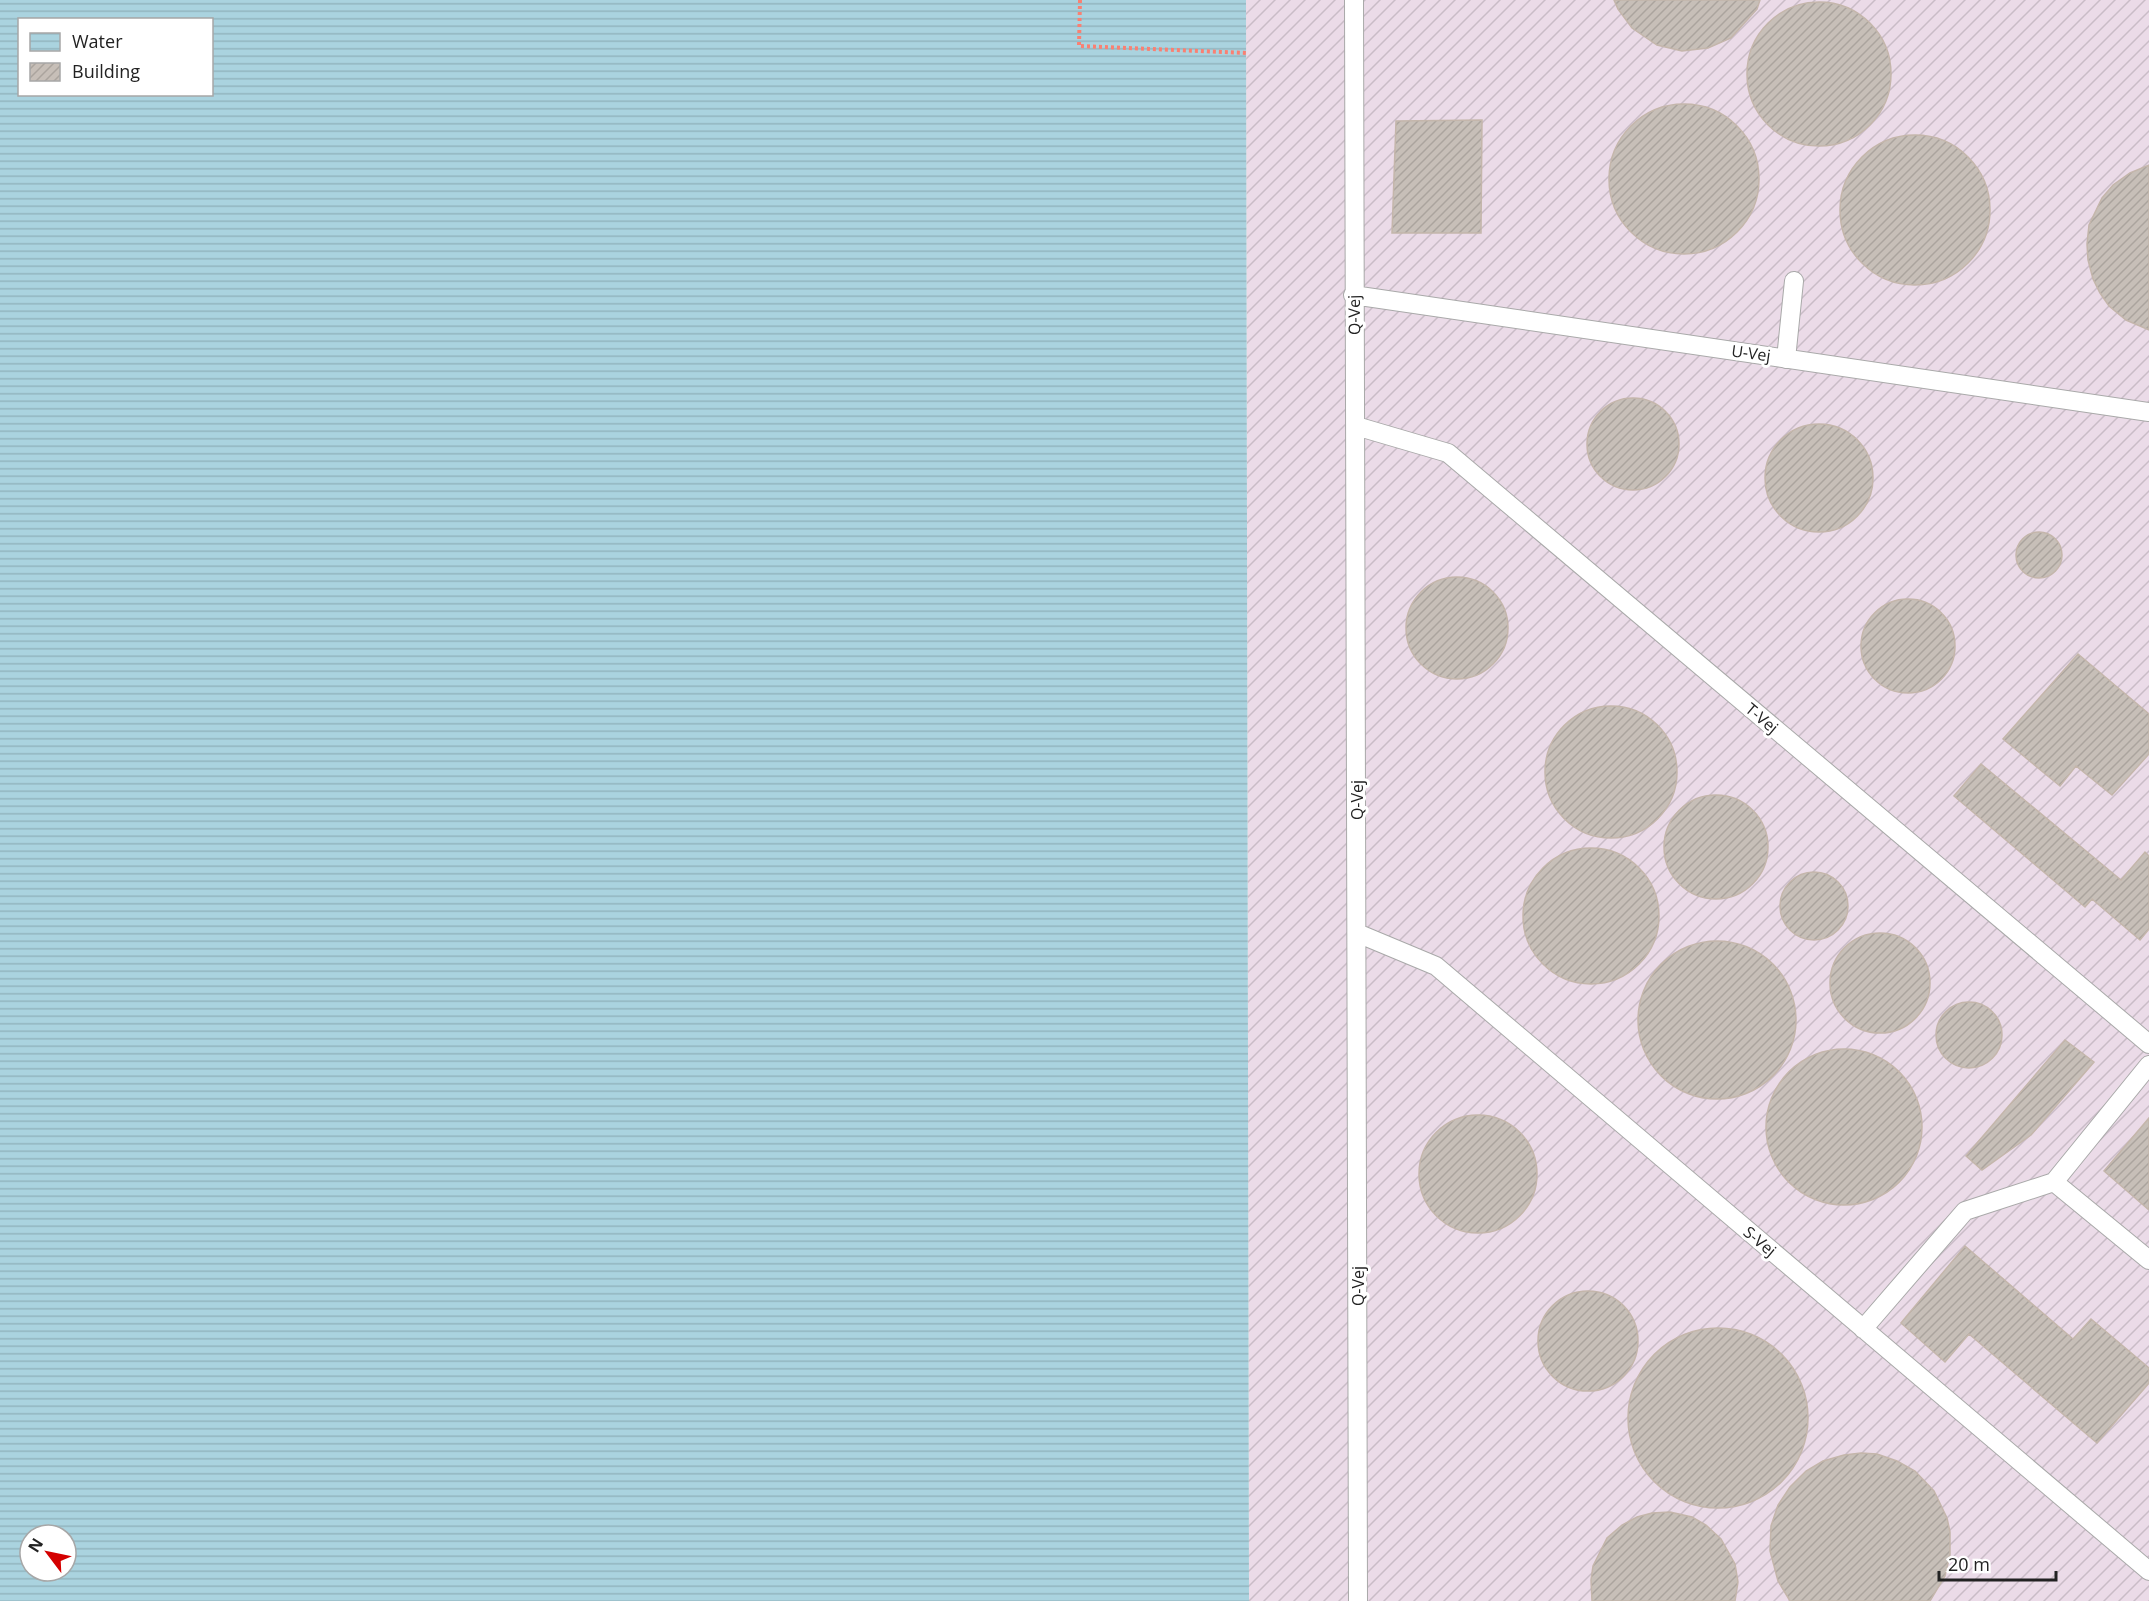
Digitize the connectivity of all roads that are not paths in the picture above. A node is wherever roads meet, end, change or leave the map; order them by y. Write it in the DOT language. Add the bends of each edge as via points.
graph roads {
  1 [pos="1354,0"];
  2 [pos="1794,281"];
  3 [pos="1353,295"];
  4 [pos="1786,358"];
  5 [pos="2149,412"];
  6 [pos="1356,426"];
  7 [pos="1357,933"];
  8 [pos="2149,1044"];
  9 [pos="2149,1065"];
  10 [pos="2054,1182"];
  11 [pos="2149,1260"];
  12 [pos="1863,1329"];
  13 [pos="2149,1571"];
  14 [pos="1358,1601"];
  1 -- 3 [label="lane, Q-Vej"];
  2 -- 4 [label="lane"];
  3 -- 4 [label="lane, U-Vej"];
  3 -- 6 [label="lane, Q-Vej"];
  4 -- 5 [label="lane, U-Vej"];
  6 -- 7 [label="lane, Q-Vej"];
  6 -- 8 [label="lane, T-Vej" via="1448,453"];
  7 -- 12 [label="lane, S-Vej" via="1436,966"];
  7 -- 14 [label="lane, Q-Vej"];
  9 -- 10 [label="lane"];
  10 -- 11 [label="lane"];
  10 -- 12 [label="lane" via="1965,1211"];
  12 -- 13 [label="lane, S-Vej"];
}
